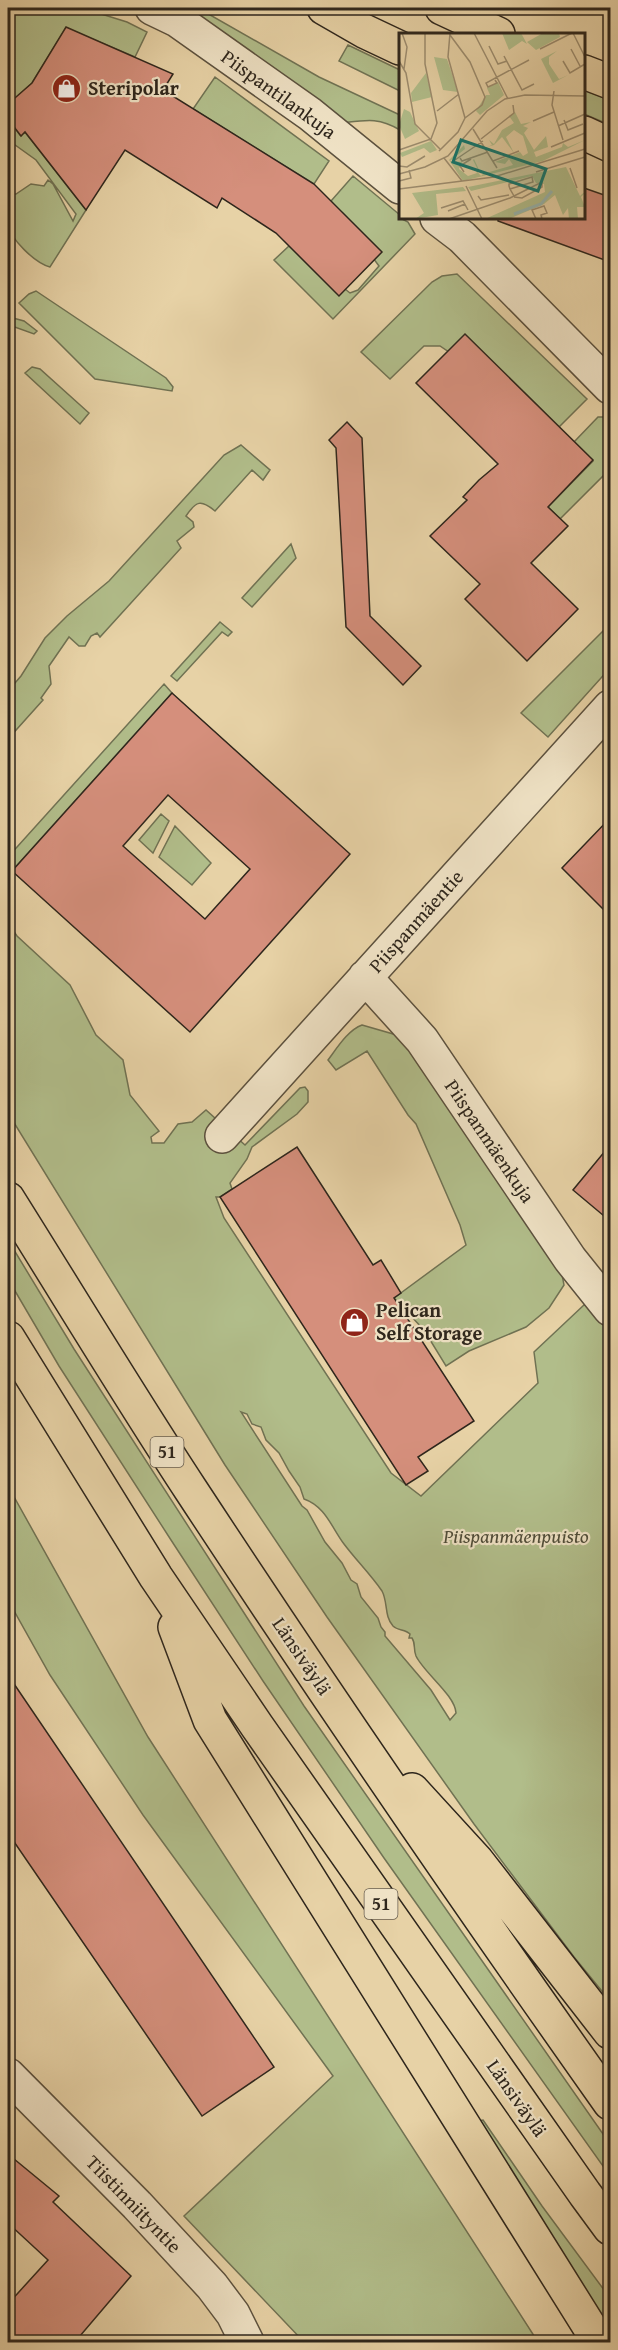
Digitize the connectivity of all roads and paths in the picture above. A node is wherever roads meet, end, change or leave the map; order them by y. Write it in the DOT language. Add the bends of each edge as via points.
graph roads {
  1 [pos="152,8"];
  2 [pos="324,8"];
  3 [pos="441,8"];
  4 [pos="496,33"];
  5 [pos="399,48"];
  6 [pos="585,72"];
  7 [pos="610,82"];
  8 [pos="585,133"];
  9 [pos="610,145"];
  10 [pos="399,186"];
  11 [pos="438,219"];
  12 [pos="610,387"];
  13 [pos="610,707"];
  14 [pos="365,977"];
  15 [pos="222,1136"];
  16 [pos="8,1199"];
  17 [pos="610,1309"];
  18 [pos="8,1338"];
  19 [pos="156,1577"];
  20 [pos="332,1702"];
  21 [pos="610,2032"];
  22 [pos="8,2074"];
  23 [pos="610,2103"];
  24 [pos="610,2228"];
  25 [pos="247,2343"];
  26 [pos="598,2343"];
  1 -- 10 [label="street, Piispantilankuja" via="177,20 310,114"];
  2 -- 5 [label="main road"];
  3 -- 4 [label="main road"];
  6 -- 7 [label="main road"];
  8 -- 9 [label="main road"];
  11 -- 12 [label="street" via="462,237"];
  13 -- 14 [label="street, Piispanmäentie"];
  14 -- 15 [label="street, Piispanmäentie"];
  14 -- 17 [label="street, Piispanmäenkuja" via="422,1040 570,1259"];
  16 -- 20 [label="main road, Länsiväylä / 51" via="190,1488"];
  18 -- 19 [label="main road, Länsiväylä / 51"];
  19 -- 24 [label="main road, Länsiväylä / 51"];
  19 -- 26 [label="main road" via="210,1720"];
  20 -- 21 [label="main road" via="477,1861"];
  20 -- 23 [label="main road, Länsiväylä / 51"];
  22 -- 25 [label="street, Tiistinniityntie" via="212,2286 233,2314"];
}
